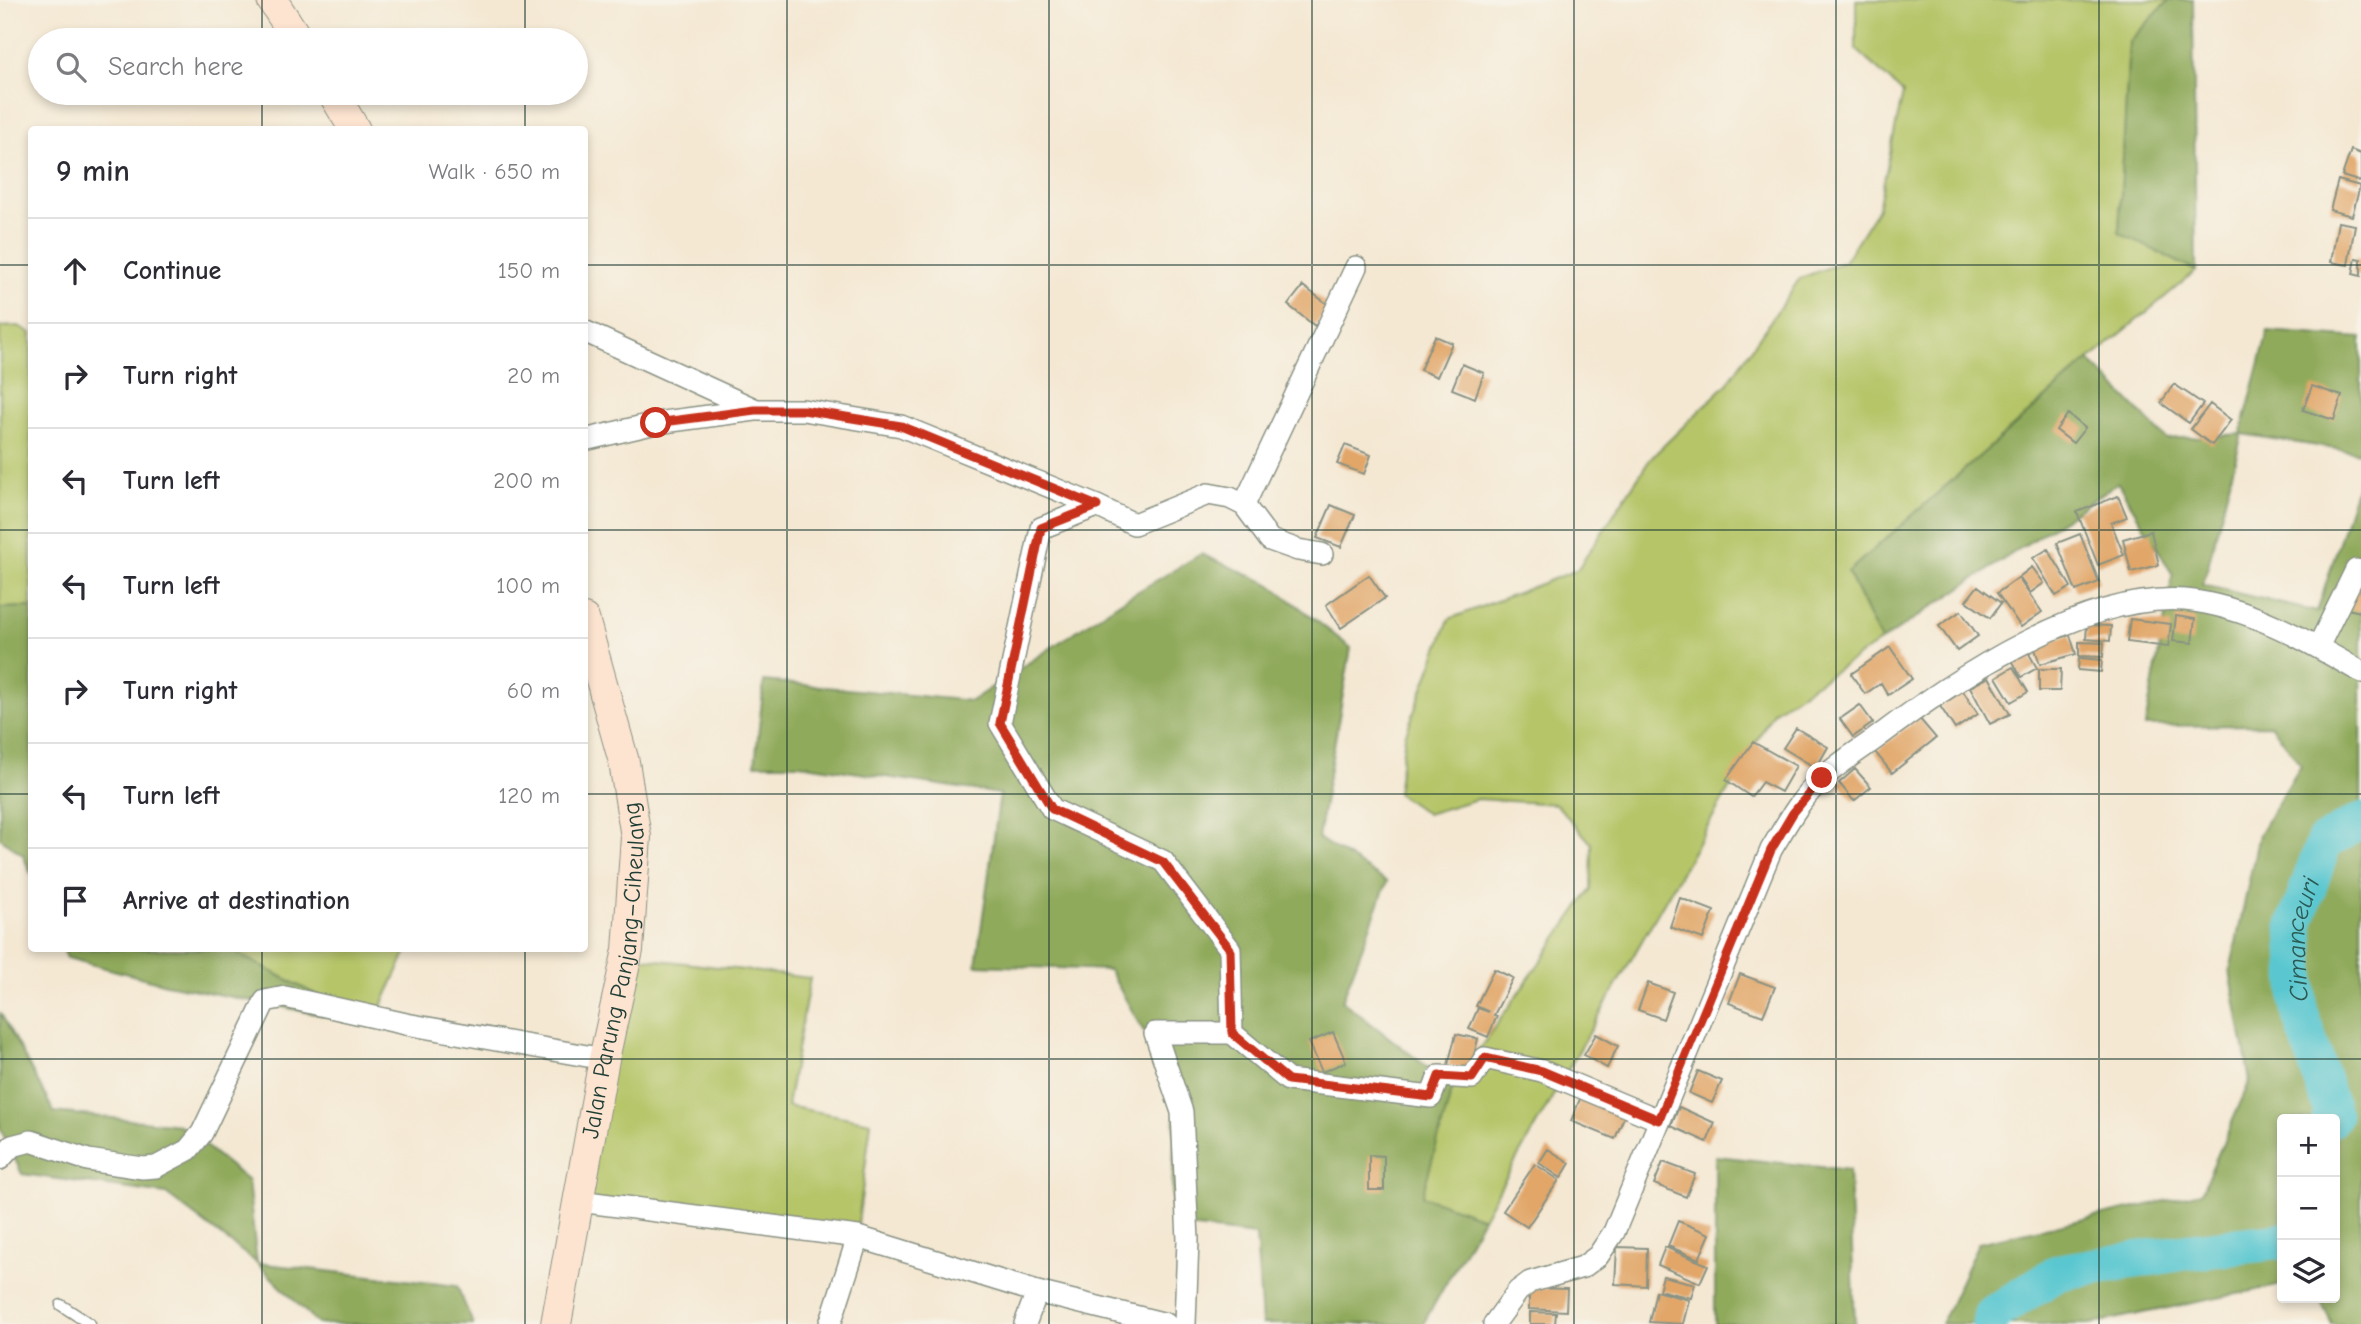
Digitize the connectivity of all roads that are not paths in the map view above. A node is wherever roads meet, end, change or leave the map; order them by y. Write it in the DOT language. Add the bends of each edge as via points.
graph roads {
  1 [pos="272,0"];
  2 [pos="290,28"];
  3 [pos="339,105"];
  4 [pos="353,126"];
  5 [pos="1356,267"];
  6 [pos="588,333"];
  7 [pos="755,410"];
  8 [pos="588,439"];
  9 [pos="1244,505"];
  10 [pos="1097,506"];
  11 [pos="1322,554"];
  12 [pos="2361,571"];
  13 [pos="588,633"];
  14 [pos="2318,647"];
  15 [pos="2361,672"];
  16 [pos="1232,1033"];
  17 [pos="604,1059"];
  18 [pos="1659,1120"];
  19 [pos="0,1158"];
  20 [pos="579,1201"];
  21 [pos="858,1237"];
  22 [pos="1037,1292"];
  23 [pos="61,1305"];
  24 [pos="90,1324"];
  25 [pos="556,1324"];
  26 [pos="830,1324"];
  27 [pos="1025,1324"];
  28 [pos="1166,1324"];
  29 [pos="1185,1324"];
  30 [pos="1494,1324"];
  1 -- 2 [label="street"];
  3 -- 4 [label="street"];
  5 -- 9 [label="street"];
  6 -- 7 [label="street"];
  7 -- 8 [label="street" via="656,423"];
  7 -- 10 [label="street" via="803,410 901,426"];
  9 -- 10 [label="street" via="1208,494 1134,524"];
  9 -- 11 [label="street" via="1270,540"];
  10 -- 16 [label="street" via="1041,528 1000,723 1052,809 1163,862 1222,938 1230,949"];
  12 -- 14 [label="street" via="2356,570"];
  13 -- 17 [label="street, Jalan Parung Panjang–Ciheulang" via="624,762 636,837 628,950"];
  14 -- 15 [label="street"];
  14 -- 18 [label="street" via="2232,611 2186,600 2144,600 2102,610 2025,642 1929,698 1822,778 1793,813 1771,850"];
  16 -- 18 [label="street" via="1288,1080 1431,1097 1439,1076 1472,1078 1485,1058 1542,1071"];
  16 -- 29 [label="street" via="1155,1033 1182,1112 1188,1240"];
  17 -- 19 [label="street" via="285,997 265,1001 202,1133 188,1150 156,1167 143,1168 88,1160 31,1141 12,1146"];
  17 -- 20 [label="street, Jalan Parung Panjang–Ciheulang"];
  18 -- 30 [label="street" via="1614,1232 1598,1256 1583,1267 1530,1282"];
  20 -- 21 [label="street"];
  20 -- 25 [label="street, Jalan Parung Panjang–Ciheulang"];
  21 -- 22 [label="street"];
  21 -- 26 [label="street"];
  22 -- 27 [label="street"];
  22 -- 28 [label="street"];
  23 -- 24 [label="lane"];
}
